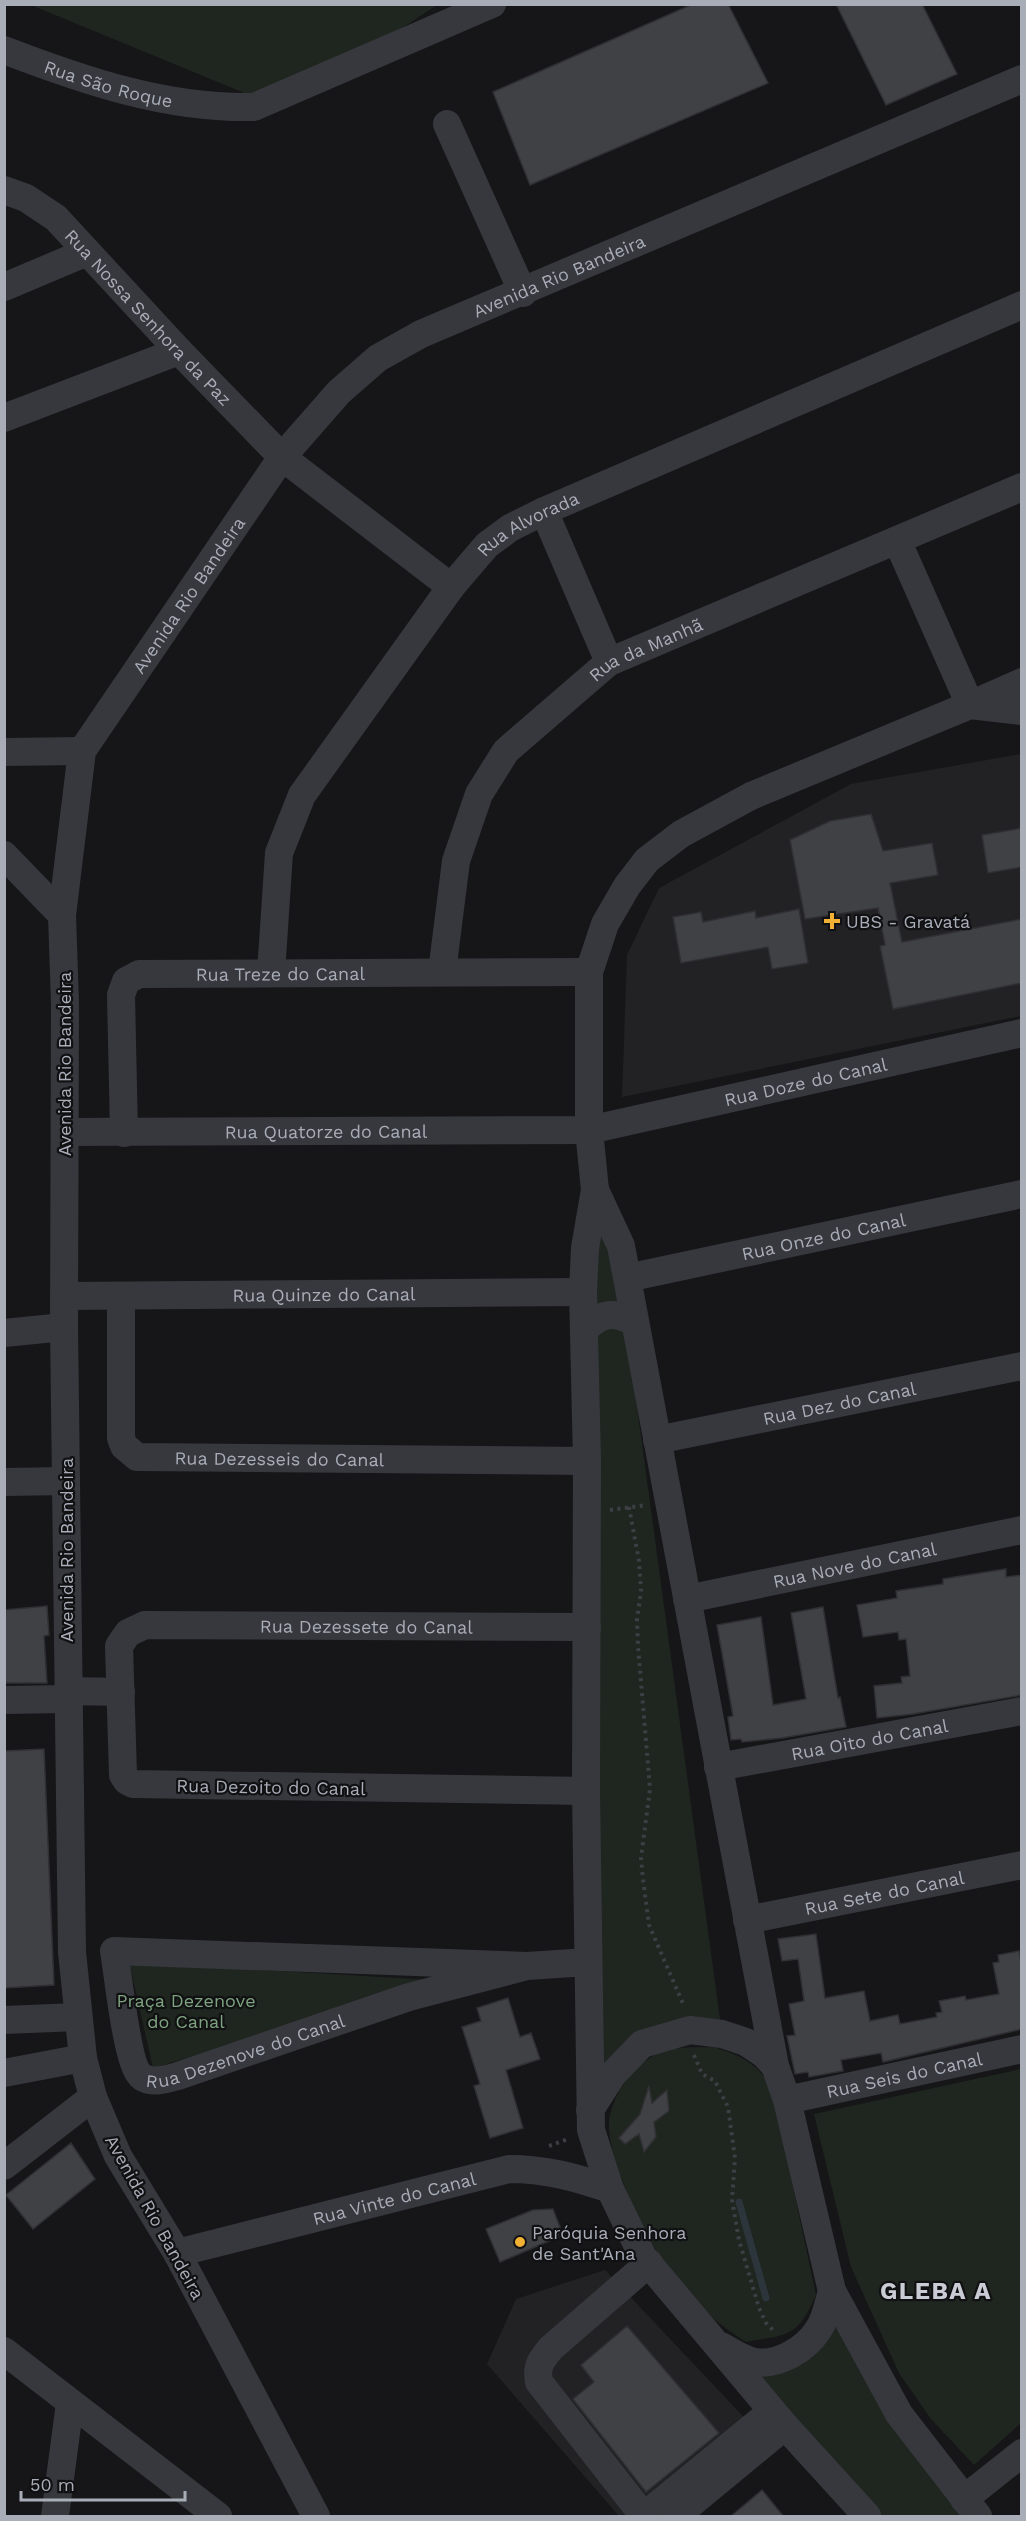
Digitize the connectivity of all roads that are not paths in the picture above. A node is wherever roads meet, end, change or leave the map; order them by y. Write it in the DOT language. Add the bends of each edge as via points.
graph roads {
  1 [pos="492,4"];
  2 [pos="4,50"];
  3 [pos="1017,85"];
  4 [pos="447,124"];
  5 [pos="4,190"];
  6 [pos="87,252"];
  7 [pos="4,287"];
  8 [pos="524,293"];
  9 [pos="1022,305"];
  10 [pos="179,351"];
  11 [pos="4,418"];
  12 [pos="282,457"];
  13 [pos="1022,487"];
  14 [pos="544,511"];
  15 [pos="897,540"];
  16 [pos="451,587"];
  17 [pos="609,662"];
  18 [pos="1022,682"];
  19 [pos="970,705"];
  20 [pos="1022,711"];
  21 [pos="82,751"];
  22 [pos="4,752"];
  23 [pos="4,855"];
  24 [pos="62,915"];
  25 [pos="442,972"];
  26 [pos="589,972"];
  27 [pos="271,973"];
  28 [pos="1022,1033"];
  29 [pos="589,1130"];
  30 [pos="64,1132"];
  31 [pos="124,1132"];
  32 [pos="595,1190"];
  33 [pos="1022,1194"];
  34 [pos="627,1278"];
  35 [pos="583,1292"];
  36 [pos="64,1296"];
  37 [pos="121,1297"];
  38 [pos="635,1323"];
  39 [pos="64,1327"];
  40 [pos="584,1330"];
  41 [pos="4,1333"];
  42 [pos="1022,1366"];
  43 [pos="657,1440"];
  44 [pos="587,1461"];
  45 [pos="66,1481"];
  46 [pos="4,1482"];
  47 [pos="1022,1530"];
  48 [pos="687,1599"];
  49 [pos="145,1625"];
  50 [pos="587,1627"];
  51 [pos="121,1692"];
  52 [pos="68,1695"];
  53 [pos="4,1700"];
  54 [pos="1022,1711"];
  55 [pos="718,1767"];
  56 [pos="586,1791"];
  57 [pos="1022,1865"];
  58 [pos="747,1920"];
  59 [pos="588,1962"];
  60 [pos="527,1966"];
  61 [pos="78,2017"];
  62 [pos="4,2020"];
  63 [pos="1022,2049"];
  64 [pos="83,2058"];
  65 [pos="775,2066"];
  66 [pos="4,2073"];
  67 [pos="93,2097"];
  68 [pos="787,2100"];
  69 [pos="590,2110"];
  70 [pos="4,2166"];
  71 [pos="609,2189"];
  72 [pos="177,2253"];
  73 [pos="649,2263"];
  74 [pos="832,2291"];
  75 [pos="714,2343"];
  76 [pos="4,2351"];
  77 [pos="70,2403"];
  78 [pos="778,2418"];
  79 [pos="1022,2453"];
  80 [pos="971,2508"];
  81 [pos="55,2517"];
  82 [pos="219,2517"];
  83 [pos="316,2517"];
  84 [pos="676,2517"];
  85 [pos="867,2517"];
  1 -- 2 [label="street, Rua São Roque" via="254,107 163,99 82,80"];
  3 -- 8 [label="street, Avenida Rio Bandeira"];
  4 -- 8 [label="street"];
  5 -- 6 [label="street, Rua Nossa Senhora da Paz" via="26,198 56,218"];
  6 -- 7 [label="street"];
  6 -- 10 [label="street, Rua Nossa Senhora da Paz"];
  8 -- 12 [label="street, Avenida Rio Bandeira" via="422,334 378,358 339,392"];
  9 -- 14 [label="street, Rua Alvorada"];
  10 -- 11 [label="street"];
  10 -- 12 [label="street, Rua Nossa Senhora da Paz"];
  12 -- 16 [label="street, Rua Nossa Senhora da Paz"];
  12 -- 21 [label="street, Avenida Rio Bandeira"];
  13 -- 15 [label="street, Rua da Manhã"];
  14 -- 16 [label="street, Rua Alvorada" via="487,545"];
  14 -- 17 [label="street"];
  15 -- 17 [label="street, Rua da Manhã"];
  15 -- 19 [label="street"];
  16 -- 27 [label="street, Rua Alvorada" via="302,795 279,853"];
  17 -- 25 [label="street, Rua da Manhã" via="506,751 479,795 456,861"];
  18 -- 19 [label="street"];
  19 -- 20 [label="street"];
  19 -- 26 [label="street" via="751,796 681,834 647,860 627,886 604,924"];
  21 -- 22 [label="street"];
  21 -- 24 [label="street, Avenida Rio Bandeira"];
  23 -- 24 [label="street"];
  24 -- 30 [label="street, Avenida Rio Bandeira"];
  25 -- 26 [label="street, Rua Treze do Canal"];
  25 -- 27 [label="street, Rua Treze do Canal"];
  26 -- 29 [label="street"];
  27 -- 31 [label="street, Rua Treze do Canal" via="139,974 126,981 121,995"];
  28 -- 29 [label="street, Rua Doze do Canal"];
  29 -- 31 [label="street, Rua Quatorze do Canal"];
  29 -- 32 [label="street"];
  30 -- 31 [label="street, Rua Quatorze do Canal"];
  30 -- 36 [label="street, Avenida Rio Bandeira"];
  32 -- 34 [label="street" via="621,1246"];
  32 -- 35 [label="street" via="585,1248"];
  33 -- 34 [label="street, Rua Onze do Canal"];
  34 -- 38 [label="street"];
  35 -- 37 [label="street, Rua Quinze do Canal"];
  35 -- 40 [label="street"];
  36 -- 37 [label="street, Rua Quinze do Canal"];
  36 -- 39 [label="street, Avenida Rio Bandeira"];
  37 -- 44 [label="street, Rua Dezesseis do Canal" via="121,1438 137,1457"];
  38 -- 40 [label="street" via="621,1315 608,1314 596,1317"];
  38 -- 43 [label="street"];
  39 -- 41 [label="street"];
  39 -- 45 [label="street, Avenida Rio Bandeira"];
  40 -- 44 [label="street"];
  42 -- 43 [label="street, Rua Dez do Canal"];
  43 -- 48 [label="street"];
  44 -- 50 [label="street"];
  45 -- 46 [label="street"];
  45 -- 52 [label="street, Avenida Rio Bandeira"];
  47 -- 48 [label="street, Rua Nove do Canal"];
  48 -- 55 [label="street"];
  49 -- 50 [label="street, Rua Dezessete do Canal"];
  49 -- 51 [label="street, Rua Dezoito do Canal" via="128,1633 119,1646"];
  50 -- 56 [label="street"];
  51 -- 52 [label="street"];
  51 -- 56 [label="street, Rua Dezoito do Canal" via="123,1775 133,1784"];
  52 -- 53 [label="street"];
  52 -- 61 [label="street, Avenida Rio Bandeira" via="72,1952"];
  54 -- 55 [label="street, Rua Oito do Canal"];
  55 -- 58 [label="street"];
  56 -- 59 [label="street"];
  57 -- 58 [label="street, Rua Sete do Canal"];
  58 -- 65 [label="street"];
  59 -- 60 [label="street, Rua Dezenove do Canal"];
  59 -- 69 [label="street"];
  60 -- 60 [label="street, Rua Dezenove do Canal" via="339,1960 114,1951 136,2071 141,2077 156,2081 409,1997"];
  61 -- 62 [label="street"];
  61 -- 64 [label="street, Avenida Rio Bandeira"];
  63 -- 68 [label="street, Rua Seis do Canal"];
  64 -- 66 [label="street"];
  64 -- 67 [label="street, Avenida Rio Bandeira"];
  65 -- 68 [label="street"];
  65 -- 69 [label="street" via="746,2042 690,2030 642,2044 613,2074"];
  67 -- 70 [label="street"];
  67 -- 72 [label="street, Avenida Rio Bandeira" via="118,2157"];
  68 -- 74 [label="street"];
  69 -- 71 [label="street" via="591,2130"];
  71 -- 72 [label="street, Rua Vinte do Canal" via="567,2174 508,2169"];
  71 -- 73 [label="street"];
  72 -- 83 [label="street, Avenida Rio Bandeira"];
  73 -- 75 [label="street"];
  73 -- 78 [label="street" via="550,2348 539,2362 537,2372 539,2382 639,2510 650,2511"];
  74 -- 75 [label="street" via="818,2331 784,2358 752,2362"];
  74 -- 80 [label="street" via="899,2414"];
  75 -- 78 [label="street"];
  76 -- 77 [label="street"];
  77 -- 81 [label="street"];
  77 -- 82 [label="street"];
  78 -- 84 [label="street"];
  78 -- 85 [label="street"];
  79 -- 80 [label="street"];
}
